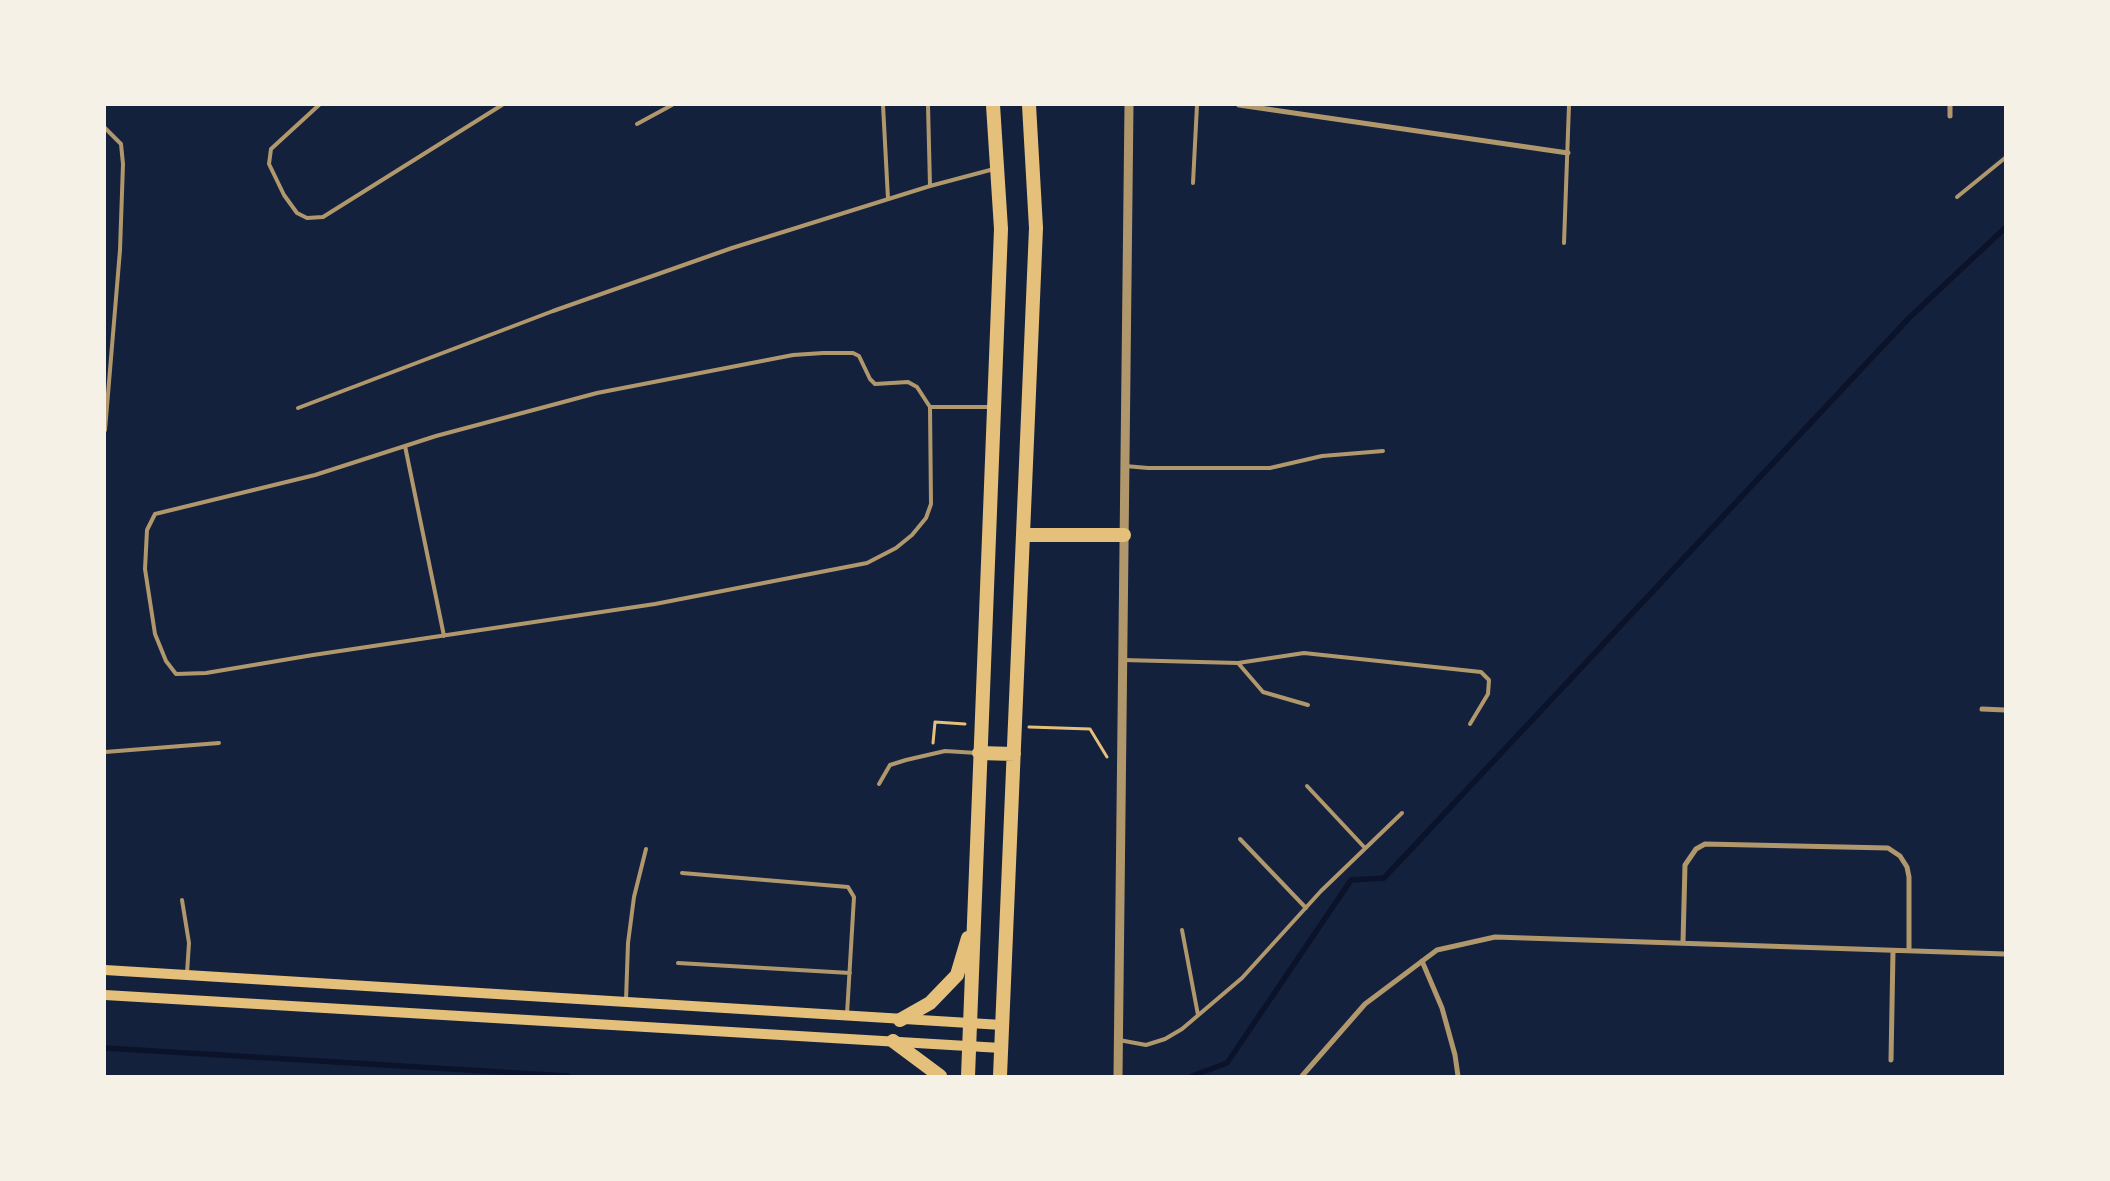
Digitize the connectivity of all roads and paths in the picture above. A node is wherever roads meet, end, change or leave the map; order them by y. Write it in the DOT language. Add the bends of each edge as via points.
graph roads {
  1 [pos="319,105"];
  2 [pos="502,105"];
  3 [pos="672,105"];
  4 [pos="883,105"];
  5 [pos="928,105"];
  6 [pos="993,105"];
  7 [pos="1029,105"];
  8 [pos="1129,105"];
  9 [pos="1196,105"];
  10 [pos="1239,105"];
  11 [pos="1569,105"];
  12 [pos="1950,105"];
  13 [pos="1950,116"];
  14 [pos="636,124"];
  15 [pos="105,128"];
  16 [pos="1568,153"];
  17 [pos="2005,158"];
  18 [pos="996,169"];
  19 [pos="1194,183"];
  20 [pos="930,186"];
  21 [pos="1956,197"];
  22 [pos="888,199"];
  23 [pos="1564,243"];
  24 [pos="930,407"];
  25 [pos="298,408"];
  26 [pos="995,408"];
  27 [pos="105,430"];
  28 [pos="405,446"];
  29 [pos="1382,451"];
  30 [pos="1124,466"];
  31 [pos="1024,534"];
  32 [pos="1124,535"];
  33 [pos="444,636"];
  34 [pos="1122,660"];
  35 [pos="1238,663"];
  36 [pos="1308,705"];
  37 [pos="1982,710"];
  38 [pos="2005,710"];
  39 [pos="935,722"];
  40 [pos="1470,724"];
  41 [pos="1090,729"];
  42 [pos="219,743"];
  43 [pos="105,752"];
  44 [pos="979,753"];
  45 [pos="933,754"];
  46 [pos="1014,754"];
  47 [pos="1121,779"];
  48 [pos="879,784"];
  49 [pos="1307,786"];
  50 [pos="1402,814"];
  51 [pos="1240,839"];
  52 [pos="1366,848"];
  53 [pos="646,849"];
  54 [pos="682,873"];
  55 [pos="182,900"];
  56 [pos="1306,908"];
  57 [pos="974,917"];
  58 [pos="1182,930"];
  59 [pos="1683,942"];
  60 [pos="1909,950"];
  61 [pos="1893,951"];
  62 [pos="2005,954"];
  63 [pos="1422,961"];
  64 [pos="678,963"];
  65 [pos="105,970"];
  66 [pos="850,973"];
  67 [pos="187,976"];
  68 [pos="105,995"];
  69 [pos="625,1003"];
  70 [pos="1198,1015"];
  71 [pos="847,1016"];
  72 [pos="900,1020"];
  73 [pos="970,1024"];
  74 [pos="1002,1025"];
  75 [pos="1118,1040"];
  76 [pos="894,1041"];
  77 [pos="969,1046"];
  78 [pos="1002,1048"];
  79 [pos="1891,1060"];
  80 [pos="1118,1073"];
  81 [pos="940,1076"];
  82 [pos="968,1076"];
  83 [pos="1000,1076"];
  84 [pos="1302,1076"];
  85 [pos="1458,1076"];
  1 -- 2 [label="lane" via="271,149 269,164 284,195 297,213 307,218 323,218"];
  3 -- 14 [label="lane"];
  4 -- 22 [label="lane"];
  5 -- 20 [label="lane"];
  6 -- 18 [label="highway"];
  7 -- 31 [label="highway" via="1036,228"];
  8 -- 30 [label="street"];
  9 -- 19 [label="lane"];
  10 -- 16 [label="street"];
  11 -- 16 [label="lane"];
  12 -- 13 [label="street"];
  15 -- 27 [label="lane" via="122,144 123,164 120,250"];
  16 -- 23 [label="lane"];
  17 -- 21 [label="lane"];
  18 -- 20 [label="lane"];
  18 -- 26 [label="highway" via="1001,229"];
  20 -- 22 [label="lane"];
  22 -- 25 [label="lane" via="732,248"];
  24 -- 26 [label="lane"];
  24 -- 28 [label="lane" via="917,387 908,382 875,384 859,356 853,352 793,355 597,393"];
  24 -- 33 [label="lane" via="932,504 926,518 912,535 868,563 655,604"];
  26 -- 44 [label="highway"];
  28 -- 33 [label="lane"];
  28 -- 33 [label="lane" via="315,475 155,514 147,530 146,569 155,634 166,661 176,674 206,673"];
  29 -- 30 [label="lane" via="1322,456 1270,468"];
  30 -- 32 [label="street"];
  31 -- 32 [label="highway"];
  31 -- 46 [label="highway"];
  32 -- 34 [label="street"];
  34 -- 35 [label="lane"];
  34 -- 47 [label="street"];
  35 -- 36 [label="lane" via="1263,692"];
  35 -- 40 [label="lane" via="1304,653 1482,672 1489,680 1488,694"];
  37 -- 38 [label="street"];
  39 -- 45 [label="path"];
  41 -- 47 [label="path"];
  42 -- 43 [label="lane"];
  44 -- 45 [label="lane" via="945,751"];
  44 -- 46 [label="highway"];
  44 -- 57 [label="highway"];
  45 -- 48 [label="lane" via="890,765"];
  46 -- 74 [label="highway"];
  47 -- 75 [label="street"];
  49 -- 52 [label="lane"];
  50 -- 52 [label="lane"];
  51 -- 56 [label="lane"];
  52 -- 56 [label="lane"];
  53 -- 69 [label="lane" via="634,896"];
  54 -- 66 [label="lane" via="848,887 854,898"];
  55 -- 67 [label="lane" via="189,943"];
  56 -- 70 [label="lane" via="1242,978"];
  57 -- 72 [label="highway" via="958,975 930,1003"];
  57 -- 73 [label="highway"];
  58 -- 70 [label="lane"];
  59 -- 60 [label="street" via="1685,865 1696,849 1705,844 1888,848 1900,856 1907,867"];
  59 -- 61 [label="street"];
  59 -- 63 [label="street" via="1495,937 1437,950"];
  60 -- 61 [label="street"];
  60 -- 62 [label="street"];
  61 -- 79 [label="street"];
  63 -- 84 [label="street" via="1364,1004"];
  63 -- 85 [label="street" via="1442,1008"];
  64 -- 66 [label="lane"];
  65 -- 67 [label="main road"];
  66 -- 71 [label="lane"];
  67 -- 69 [label="main road"];
  68 -- 76 [label="main road"];
  69 -- 71 [label="main road"];
  70 -- 75 [label="lane" via="1165,1039 1146,1045"];
  71 -- 72 [label="main road"];
  72 -- 73 [label="main road"];
  73 -- 74 [label="main road"];
  73 -- 77 [label="highway"];
  74 -- 78 [label="highway"];
  75 -- 80 [label="street"];
  76 -- 77 [label="main road"];
  76 -- 81 [label="highway"];
  77 -- 78 [label="main road"];
  77 -- 82 [label="highway"];
  78 -- 83 [label="highway"];
}
